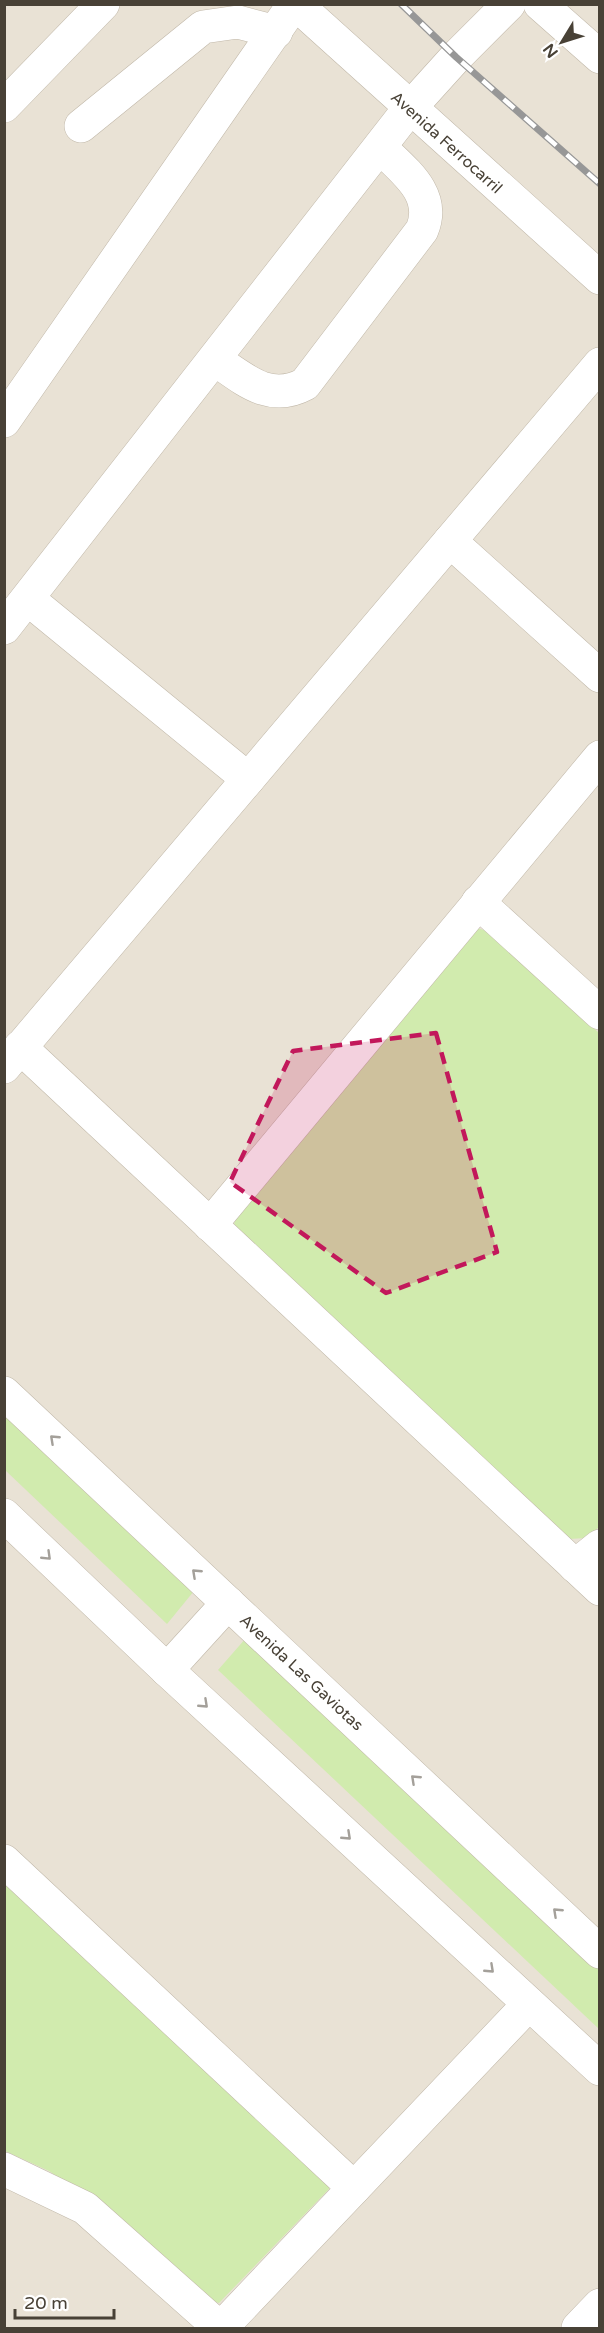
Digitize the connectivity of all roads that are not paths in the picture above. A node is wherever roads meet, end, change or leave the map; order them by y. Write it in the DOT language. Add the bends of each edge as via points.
graph roads {
  1 [pos="103,4"];
  2 [pos="295,4"];
  3 [pos="509,4"];
  4 [pos="540,4"];
  5 [pos="276,32"];
  6 [pos="600,57"];
  7 [pos="4,106"];
  8 [pos="409,109"];
  9 [pos="81,126"];
  10 [pos="381,148"];
  11 [pos="600,278"];
  12 [pos="216,360"];
  13 [pos="600,364"];
  14 [pos="4,420"];
  15 [pos="450,541"];
  16 [pos="28,599"];
  17 [pos="4,628"];
  18 [pos="600,676"];
  19 [pos="600,757"];
  20 [pos="248,778"];
  21 [pos="478,902"];
  22 [pos="600,1013"];
  23 [pos="12,1057"];
  24 [pos="210,1225"];
  25 [pos="4,1393"];
  26 [pos="4,1515"];
  27 [pos="587,1556"];
  28 [pos="600,1589"];
  29 [pos="228,1603"];
  30 [pos="167,1670"];
  31 [pos="4,1861"];
  32 [pos="595,1938"];
  33 [pos="529,2004"];
  34 [pos="600,2069"];
  35 [pos="4,2169"];
  36 [pos="354,2188"];
  37 [pos="600,2305"];
  38 [pos="220,2328"];
  39 [pos="578,2328"];
  1 -- 7 [label="street"];
  2 -- 5 [label="street"];
  2 -- 8 [label="street, Avenida Ferrocarril"];
  3 -- 8 [label="street"];
  4 -- 6 [label="street"];
  5 -- 9 [label="street" via="238,22 202,27"];
  5 -- 14 [label="street"];
  8 -- 10 [label="street"];
  8 -- 11 [label="street, Avenida Ferrocarril"];
  10 -- 12 [label="street"];
  10 -- 12 [label="street" via="414,181 423,195 428,216 422,230 305,384 290,392 272,392 248,382"];
  12 -- 16 [label="street"];
  13 -- 15 [label="street"];
  15 -- 18 [label="street"];
  15 -- 20 [label="street"];
  16 -- 17 [label="street"];
  16 -- 20 [label="street"];
  19 -- 21 [label="street"];
  20 -- 23 [label="street"];
  21 -- 22 [label="street"];
  21 -- 24 [label="street"];
  23 -- 24 [label="street"];
  24 -- 27 [label="street"];
  29 -- 25 [label="street, Avenida Las Gaviotas, one-way"];
  26 -- 30 [label="street, one-way"];
  27 -- 28 [label="street"];
  29 -- 30 [label="street"];
  32 -- 29 [label="street, Avenida Las Gaviotas, one-way"];
  30 -- 33 [label="street, one-way"];
  31 -- 36 [label="street"];
  33 -- 34 [label="street"];
  33 -- 36 [label="street"];
  35 -- 38 [label="street" via="85,2208"];
  36 -- 38 [label="street"];
  37 -- 39 [label="street"];
}
